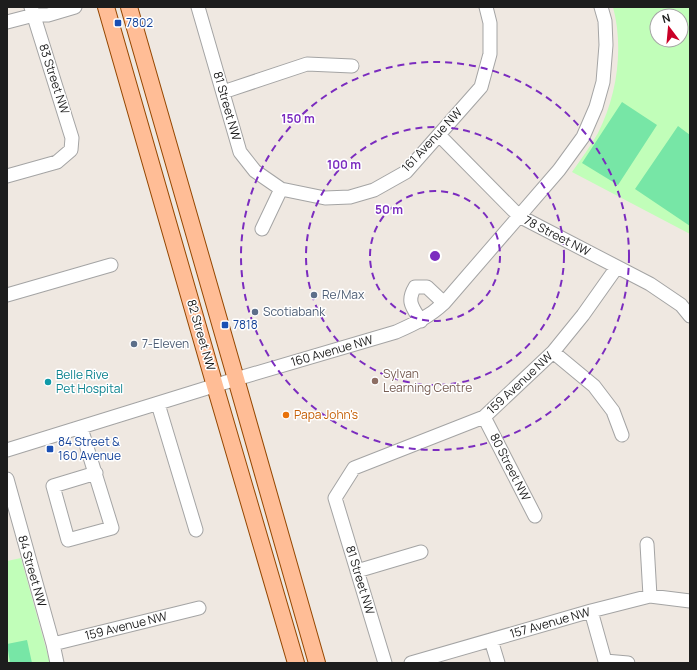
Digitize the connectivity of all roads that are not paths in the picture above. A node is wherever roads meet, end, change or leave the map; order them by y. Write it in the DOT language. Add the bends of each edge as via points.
graph roads {
  1 [pos="75,7"];
  2 [pos="106,7"];
  3 [pos="129,7"];
  4 [pos="198,7"];
  5 [pos="486,7"];
  6 [pos="602,7"];
  7 [pos="35,10"];
  8 [pos="7,22"];
  9 [pos="352,66"];
  10 [pos="223,92"];
  11 [pos="439,135"];
  12 [pos="7,176"];
  13 [pos="281,189"];
  14 [pos="518,216"];
  15 [pos="262,229"];
  16 [pos="111,265"];
  17 [pos="617,267"];
  18 [pos="7,295"];
  19 [pos="444,303"];
  20 [pos="690,316"];
  21 [pos="421,321"];
  22 [pos="553,352"];
  23 [pos="236,379"];
  24 [pos="215,386"];
  25 [pos="158,404"];
  26 [pos="484,417"];
  27 [pos="81,428"];
  28 [pos="622,435"];
  29 [pos="7,450"];
  30 [pos="96,473"];
  31 [pos="7,479"];
  32 [pos="335,498"];
  33 [pos="535,516"];
  34 [pos="196,530"];
  35 [pos="647,544"];
  36 [pos="421,552"];
  37 [pos="357,571"];
  38 [pos="650,596"];
  39 [pos="690,601"];
  40 [pos="199,608"];
  41 [pos="591,611"];
  42 [pos="491,640"];
  43 [pos="53,644"];
  44 [pos="604,662"];
  45 [pos="57,663"];
  46 [pos="296,663"];
  47 [pos="316,663"];
  48 [pos="385,663"];
  49 [pos="411,663"];
  50 [pos="498,663"];
  51 [pos="628,663"];
  1 -- 7 [label="street" via="48,15"];
  2 -- 24 [label="main road, 82 Street NW"];
  3 -- 23 [label="main road, 82 Street NW"];
  4 -- 10 [label="street, 81 Street NW"];
  5 -- 11 [label="street, 161 Avenue NW" via="490,23 490,54 481,87"];
  6 -- 14 [label="street, 160 Avenue NW" via="606,45 603,82 596,107 583,137 559,170"];
  7 -- 8 [label="street"];
  7 -- 12 [label="street, 83 Street NW" via="72,138 71,150 57,162"];
  9 -- 10 [label="street" via="307,64"];
  10 -- 13 [label="street, 81 Street NW" via="240,152 255,172"];
  11 -- 13 [label="street, 161 Avenue NW" via="406,172 374,190 350,197 325,198"];
  11 -- 14 [label="street, 78 Street NW"];
  13 -- 15 [label="street"];
  14 -- 17 [label="street, 78 Street NW"];
  14 -- 19 [label="street, 160 Avenue NW"];
  16 -- 18 [label="street"];
  17 -- 20 [label="street, 78 Street NW" via="650,284 681,306"];
  17 -- 22 [label="street, 159 Avenue NW"];
  19 -- 21 [label="street, 160 Avenue NW"];
  19 -- 21 [label="street" via="427,287 415,287 410,303"];
  21 -- 23 [label="street, 160 Avenue NW" via="396,332"];
  22 -- 26 [label="street, 159 Avenue NW"];
  22 -- 28 [label="street" via="594,386 613,411"];
  23 -- 24 [label="street, 160 Avenue NW"];
  23 -- 47 [label="main road, 82 Street NW"];
  24 -- 25 [label="street, 160 Avenue NW"];
  24 -- 46 [label="main road, 82 Street NW"];
  25 -- 27 [label="street, 160 Avenue NW"];
  25 -- 34 [label="street"];
  26 -- 32 [label="street, 159 Avenue NW" via="354,468"];
  26 -- 33 [label="street, 80 Street NW"];
  27 -- 29 [label="street, 160 Avenue NW"];
  27 -- 30 [label="street"];
  30 -- 30 [label="street" via="112,528 68,540 53,486"];
  31 -- 43 [label="street, 84 Street NW"];
  32 -- 37 [label="street, 81 Street NW"];
  35 -- 38 [label="street"];
  36 -- 37 [label="street"];
  37 -- 48 [label="street, 81 Street NW"];
  38 -- 39 [label="street, 157 Avenue NW"];
  38 -- 41 [label="street, 157 Avenue NW"];
  40 -- 43 [label="street, 159 Avenue NW"];
  41 -- 42 [label="street, 157 Avenue NW"];
  41 -- 44 [label="street"];
  42 -- 49 [label="street, 157 Avenue NW"];
  42 -- 50 [label="street"];
  43 -- 45 [label="street, 84 Street NW"];
  44 -- 51 [label="street"];
}
